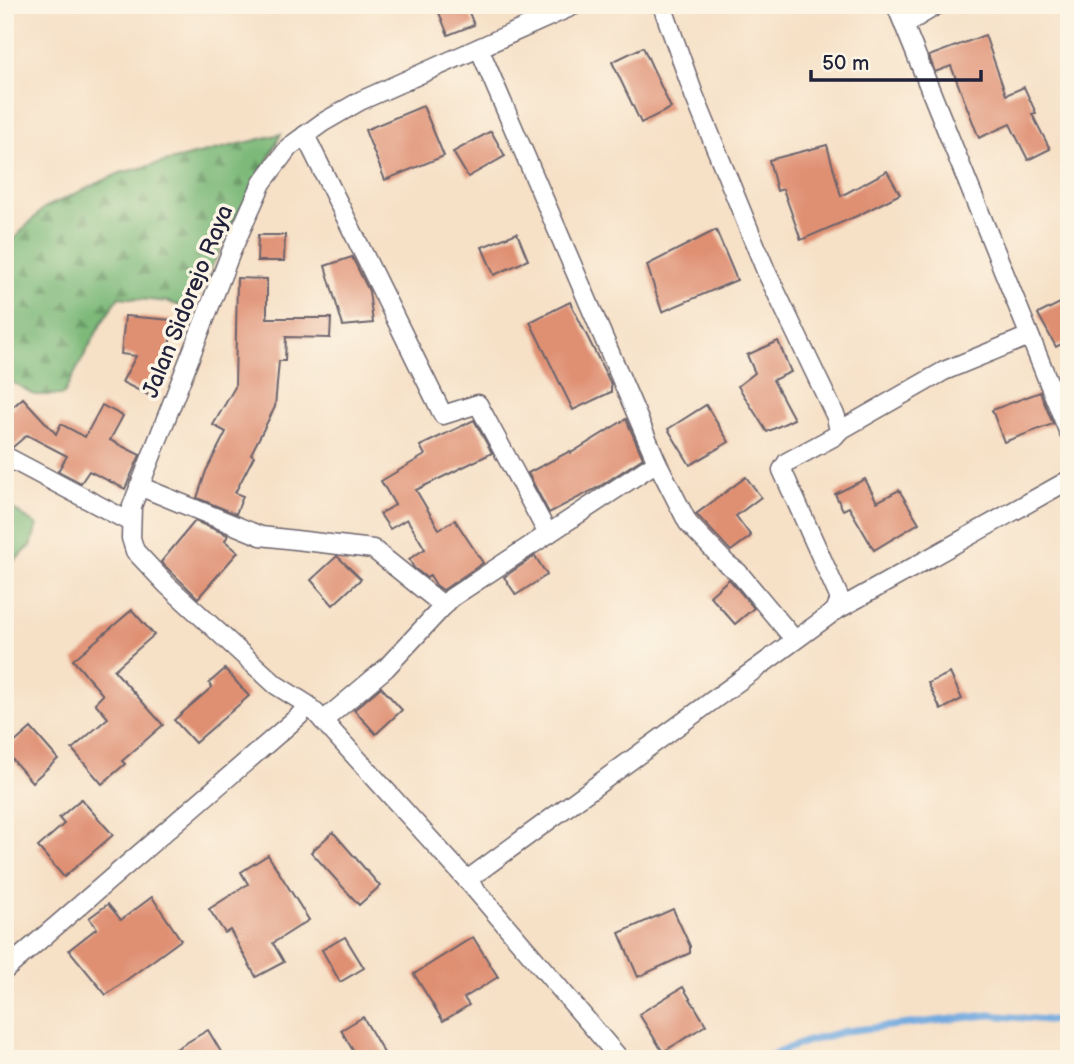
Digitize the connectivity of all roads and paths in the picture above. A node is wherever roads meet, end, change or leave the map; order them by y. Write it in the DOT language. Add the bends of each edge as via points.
graph roads {
  1 [pos="575,5"];
  2 [pos="662,5"];
  3 [pos="896,5"];
  4 [pos="937,5"];
  5 [pos="904,25"];
  6 [pos="478,48"];
  7 [pos="305,135"];
  8 [pos="1029,336"];
  9 [pos="839,431"];
  10 [pos="1069,433"];
  11 [pos="5,456"];
  12 [pos="657,463"];
  13 [pos="1069,480"];
  14 [pos="139,486"];
  15 [pos="130,523"];
  16 [pos="548,534"];
  17 [pos="444,606"];
  18 [pos="835,611"];
  19 [pos="794,639"];
  20 [pos="297,716"];
  21 [pos="323,721"];
  22 [pos="467,880"];
  23 [pos="5,970"];
  24 [pos="620,1059"];
  1 -- 6 [label="street, Jalan Sidorejo Raya"];
  2 -- 9 [label="street" via="761,258"];
  3 -- 5 [label="street"];
  4 -- 5 [label="street"];
  5 -- 8 [label="street"];
  6 -- 7 [label="street, Jalan Sidorejo Raya" via="360,101"];
  6 -- 12 [label="street"];
  7 -- 14 [label="street, Jalan Sidorejo Raya" via="289,147 262,183"];
  7 -- 16 [label="street" via="443,415 478,404"];
  8 -- 9 [label="street" via="944,371"];
  8 -- 10 [label="street"];
  9 -- 18 [label="street" via="787,462 782,470 836,586 840,598"];
  11 -- 15 [label="street"];
  12 -- 16 [label="street"];
  12 -- 19 [label="street" via="688,523 738,572"];
  13 -- 18 [label="street"];
  14 -- 15 [label="street, Jalan Sidorejo Raya"];
  14 -- 17 [label="street" via="261,536 373,550"];
  15 -- 20 [label="street, Jalan Sidorejo Raya" via="135,551 276,685"];
  16 -- 17 [label="street"];
  17 -- 21 [label="street" via="386,668"];
  18 -- 19 [label="street"];
  19 -- 22 [label="street"];
  20 -- 21 [label="street, Jalan Sidorejo Raya"];
  20 -- 23 [label="street"];
  21 -- 22 [label="street, Jalan Sidorejo Raya"];
  22 -- 24 [label="street, Jalan Sidorejo Raya"];
}
